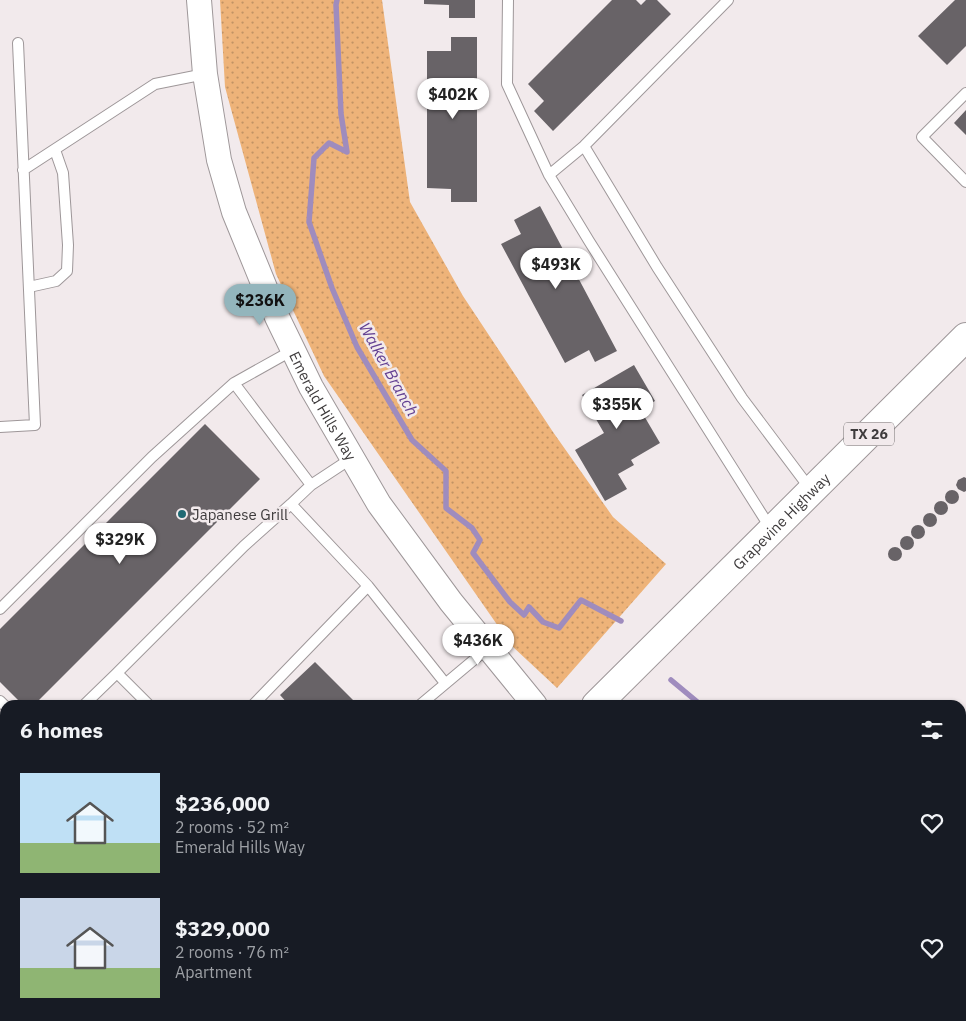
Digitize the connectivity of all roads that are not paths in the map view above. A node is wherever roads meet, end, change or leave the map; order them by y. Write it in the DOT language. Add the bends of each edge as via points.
graph roads {
  1 [pos="199,0"];
  2 [pos="508,0"];
  3 [pos="728,0"];
  4 [pos="18,43"];
  5 [pos="205,74"];
  6 [pos="966,93"];
  7 [pos="584,146"];
  8 [pos="55,150"];
  9 [pos="24,170"];
  10 [pos="549,175"];
  11 [pos="966,182"];
  12 [pos="29,286"];
  13 [pos="966,337"];
  14 [pos="293,350"];
  15 [pos="234,383"];
  16 [pos="0,427"];
  17 [pos="352,458"];
  18 [pos="311,485"];
  19 [pos="811,491"];
  20 [pos="291,504"];
  21 [pos="772,530"];
  22 [pos="368,586"];
  23 [pos="0,609"];
  24 [pos="488,648"];
  25 [pos="117,673"];
  26 [pos="445,683"];
  27 [pos="89,700"];
  28 [pos="144,700"];
  29 [pos="258,700"];
  30 [pos="426,700"];
  31 [pos="531,700"];
  32 [pos="601,700"];
  1 -- 5 [label="street, Emerald Hills Way"];
  2 -- 10 [label="lane" via="507,84"];
  3 -- 7 [label="lane"];
  4 -- 9 [label="lane"];
  5 -- 8 [label="lane" via="155,84"];
  5 -- 14 [label="street, Emerald Hills Way" via="219,160 234,212"];
  6 -- 11 [label="lane" via="922,137"];
  7 -- 10 [label="lane"];
  7 -- 19 [label="lane" via="742,398"];
  8 -- 9 [label="lane"];
  8 -- 12 [label="lane" via="63,173 67,271 56,282"];
  9 -- 12 [label="lane"];
  10 -- 21 [label="lane"];
  12 -- 16 [label="lane" via="35,425"];
  13 -- 19 [label="main road, Grapevine Highway / TX 26"];
  14 -- 15 [label="lane"];
  14 -- 17 [label="street, Emerald Hills Way"];
  15 -- 18 [label="lane"];
  15 -- 23 [label="lane" via="152,457"];
  17 -- 18 [label="lane"];
  17 -- 24 [label="street, Emerald Hills Way" via="380,504"];
  18 -- 20 [label="lane"];
  19 -- 21 [label="main road, Grapevine Highway / TX 26"];
  20 -- 22 [label="lane"];
  20 -- 25 [label="lane" via="244,546"];
  21 -- 32 [label="main road, Grapevine Highway / TX 26"];
  22 -- 26 [label="lane"];
  22 -- 29 [label="lane"];
  24 -- 26 [label="lane"];
  24 -- 31 [label="street, Emerald Hills Way"];
  25 -- 27 [label="lane"];
  25 -- 28 [label="lane"];
  26 -- 30 [label="lane"];
}
